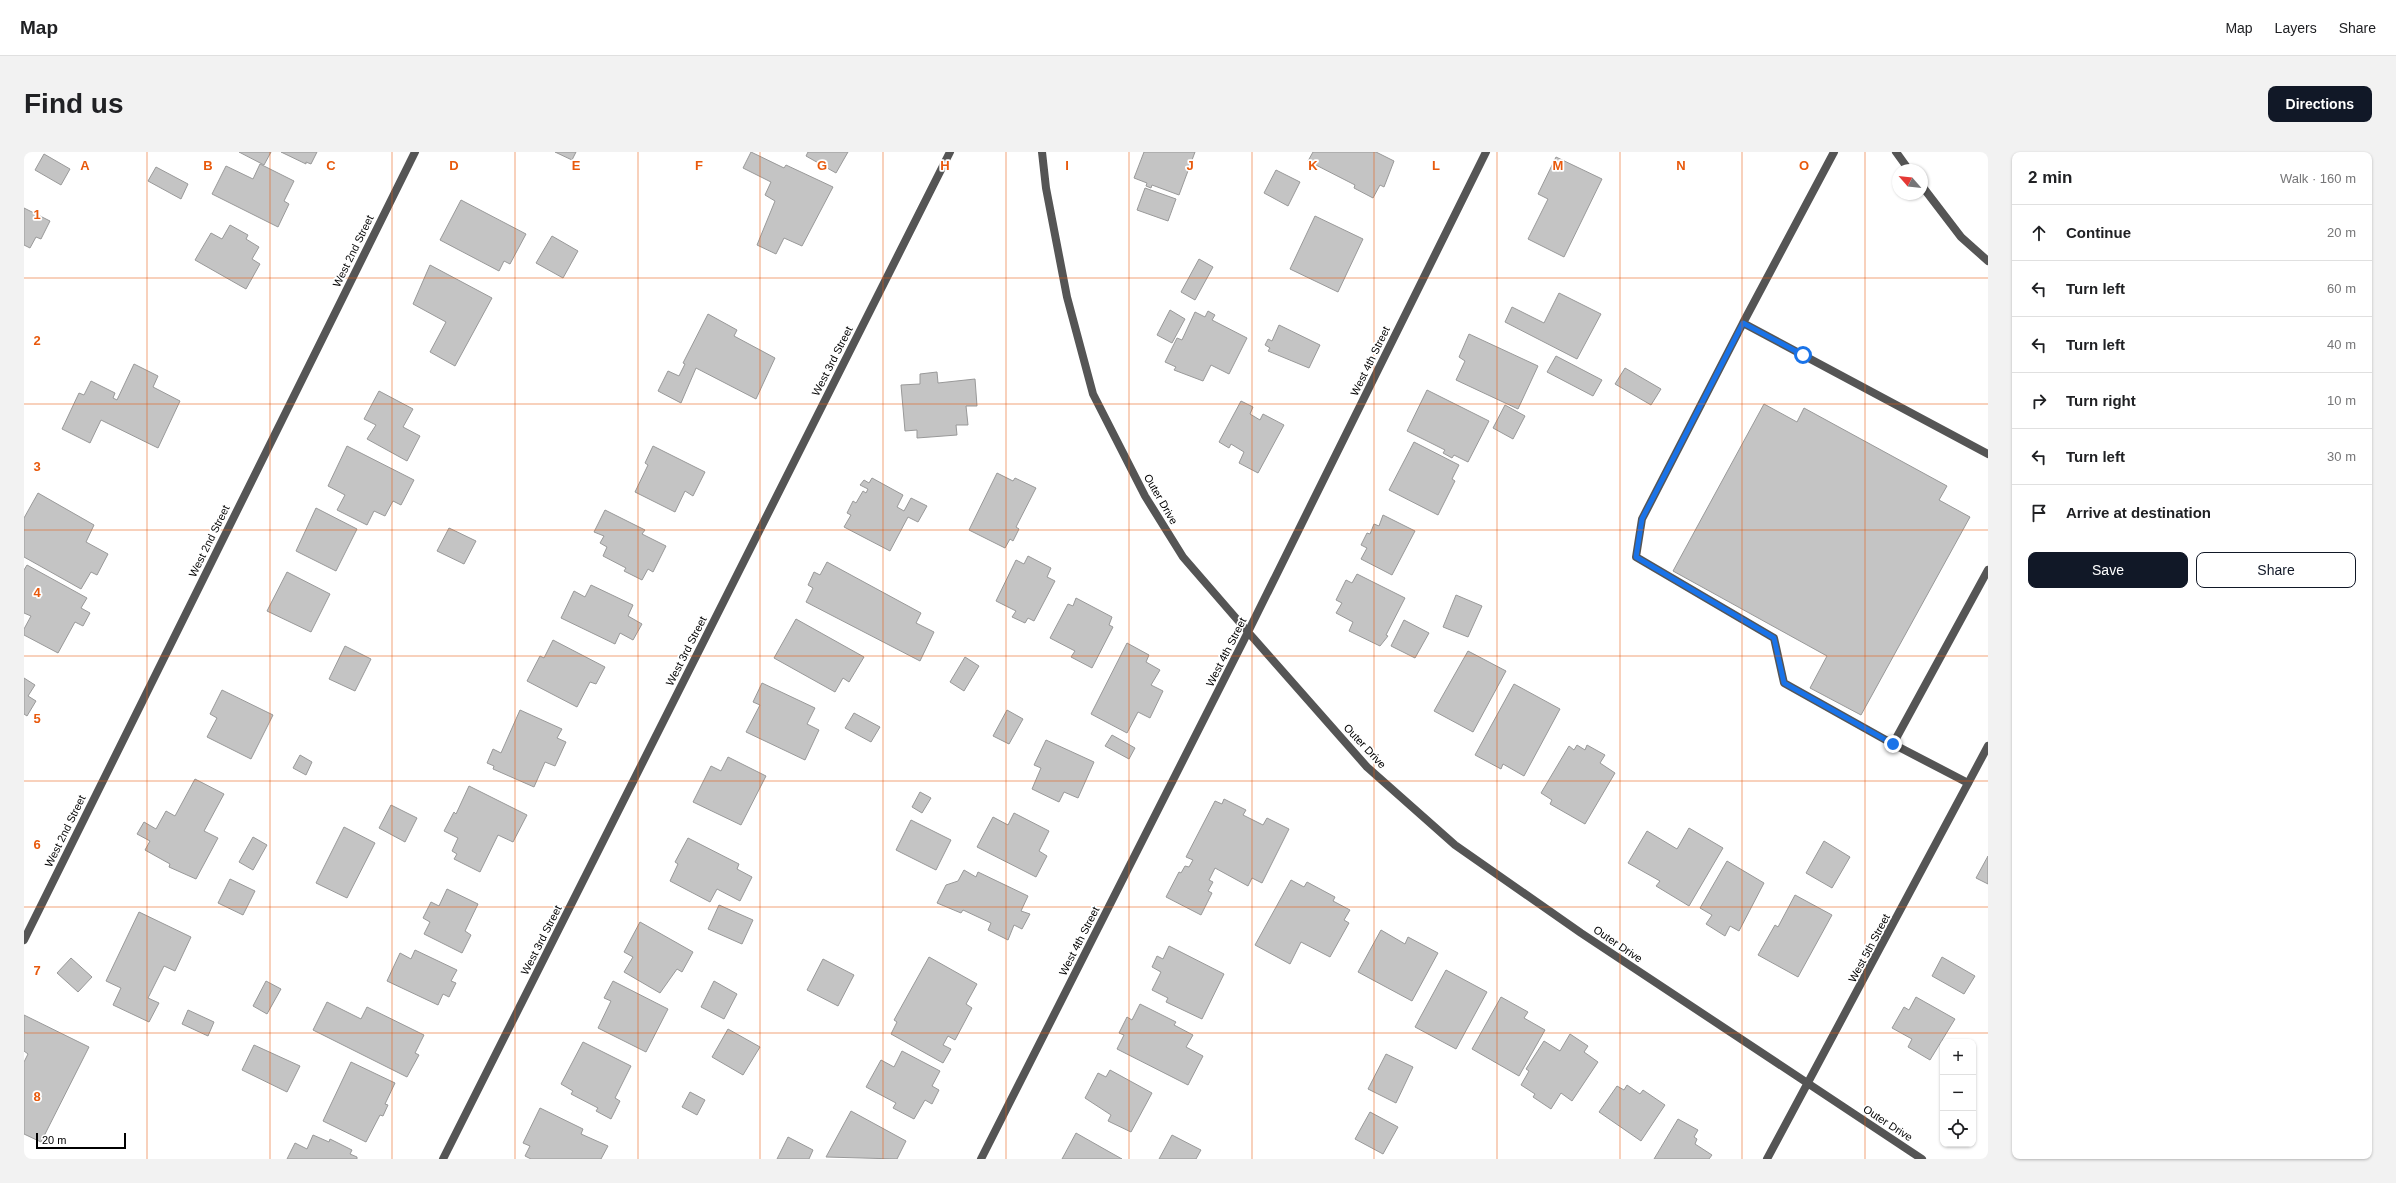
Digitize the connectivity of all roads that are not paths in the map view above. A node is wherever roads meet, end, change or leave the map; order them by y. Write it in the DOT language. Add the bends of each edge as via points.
graph roads {
  1 [pos="414,152"];
  2 [pos="950,152"];
  3 [pos="1042,152"];
  4 [pos="1486,152"];
  5 [pos="1834,152"];
  6 [pos="1896,152"];
  7 [pos="1905,164"];
  8 [pos="1928,194"];
  9 [pos="1988,260"];
  10 [pos="1743,323"];
  11 [pos="1988,454"];
  12 [pos="1988,570"];
  13 [pos="1248,632"];
  14 [pos="1893,744"];
  15 [pos="1988,746"];
  16 [pos="1968,783"];
  17 [pos="24,940"];
  18 [pos="1809,1084"];
  19 [pos="443,1159"];
  20 [pos="981,1159"];
  21 [pos="1768,1159"];
  22 [pos="1922,1159"];
  1 -- 17 [label="street, West 2nd Street"];
  2 -- 19 [label="street, West 3rd Street"];
  3 -- 13 [label="street, Outer Drive" via="1046,188 1067,297 1093,394 1145,496 1183,557"];
  4 -- 13 [label="street, West 4th Street"];
  5 -- 10 [label="street"];
  6 -- 7 [label="street"];
  8 -- 9 [label="street" via="1961,237"];
  10 -- 11 [label="street"];
  10 -- 14 [label="street" via="1642,519 1636,557 1774,638 1784,683"];
  12 -- 14 [label="street"];
  13 -- 18 [label="street, Outer Drive" via="1367,767 1455,844 1581,932"];
  13 -- 20 [label="street, West 4th Street"];
  14 -- 16 [label="street"];
  15 -- 16 [label="street, West 5th Street"];
  16 -- 18 [label="street, West 5th Street"];
  18 -- 21 [label="street, West 5th Street"];
  18 -- 22 [label="street, Outer Drive"];
}
